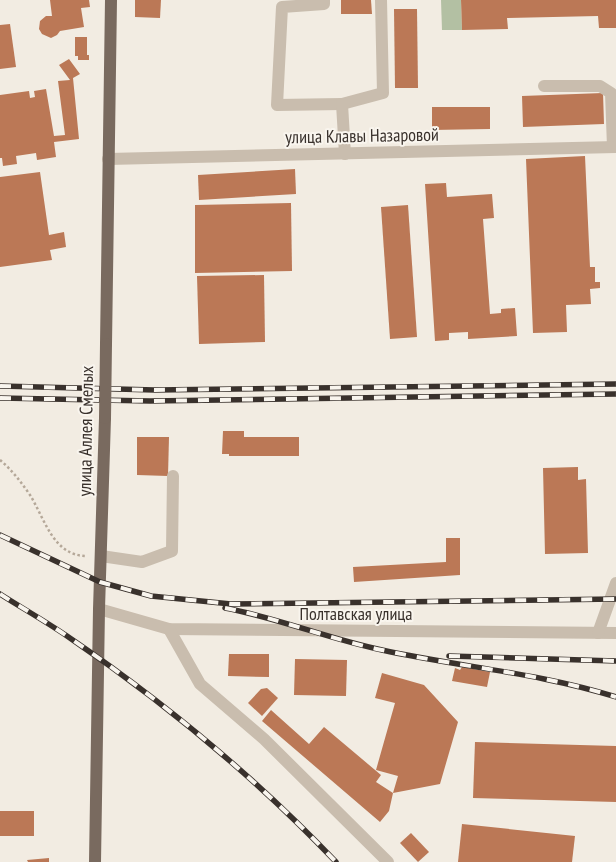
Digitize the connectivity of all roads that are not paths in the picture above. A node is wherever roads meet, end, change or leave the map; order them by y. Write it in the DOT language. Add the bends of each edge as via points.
graph roads {
  1 [pos="111,0"];
  2 [pos="324,0"];
  3 [pos="381,0"];
  4 [pos="544,86"];
  5 [pos="614,91"];
  6 [pos="342,104"];
  7 [pos="615,147"];
  8 [pos="345,154"];
  9 [pos="108,159"];
  10 [pos="173,476"];
  11 [pos="101,556"];
  12 [pos="616,583"];
  13 [pos="99,609"];
  14 [pos="170,629"];
  15 [pos="598,633"];
  16 [pos="616,633"];
  17 [pos="95,862"];
  18 [pos="388,862"];
  1 -- 9 [label="main road, улица Аллея Смелых"];
  2 -- 6 [label="street" via="324,4 282,7 277,105"];
  3 -- 6 [label="street" via="383,93"];
  4 -- 5 [label="street" via="600,86"];
  5 -- 7 [label="street"];
  6 -- 8 [label="street"];
  7 -- 8 [label="street, улица Клавы Назаровой"];
  8 -- 9 [label="street, улица Клавы Назаровой"];
  9 -- 11 [label="main road, улица Аллея Смелых, bridge"];
  10 -- 11 [label="street" via="172,551 142,562"];
  11 -- 13 [label="main road, улица Аллея Смелых"];
  12 -- 15 [label="street"];
  13 -- 14 [label="street, Полтавская улица"];
  13 -- 17 [label="main road, улица Аллея Смелых"];
  14 -- 15 [label="street, Полтавская улица"];
  14 -- 18 [label="street" via="200,684 264,739"];
  15 -- 16 [label="street, Полтавская улица"];
}
